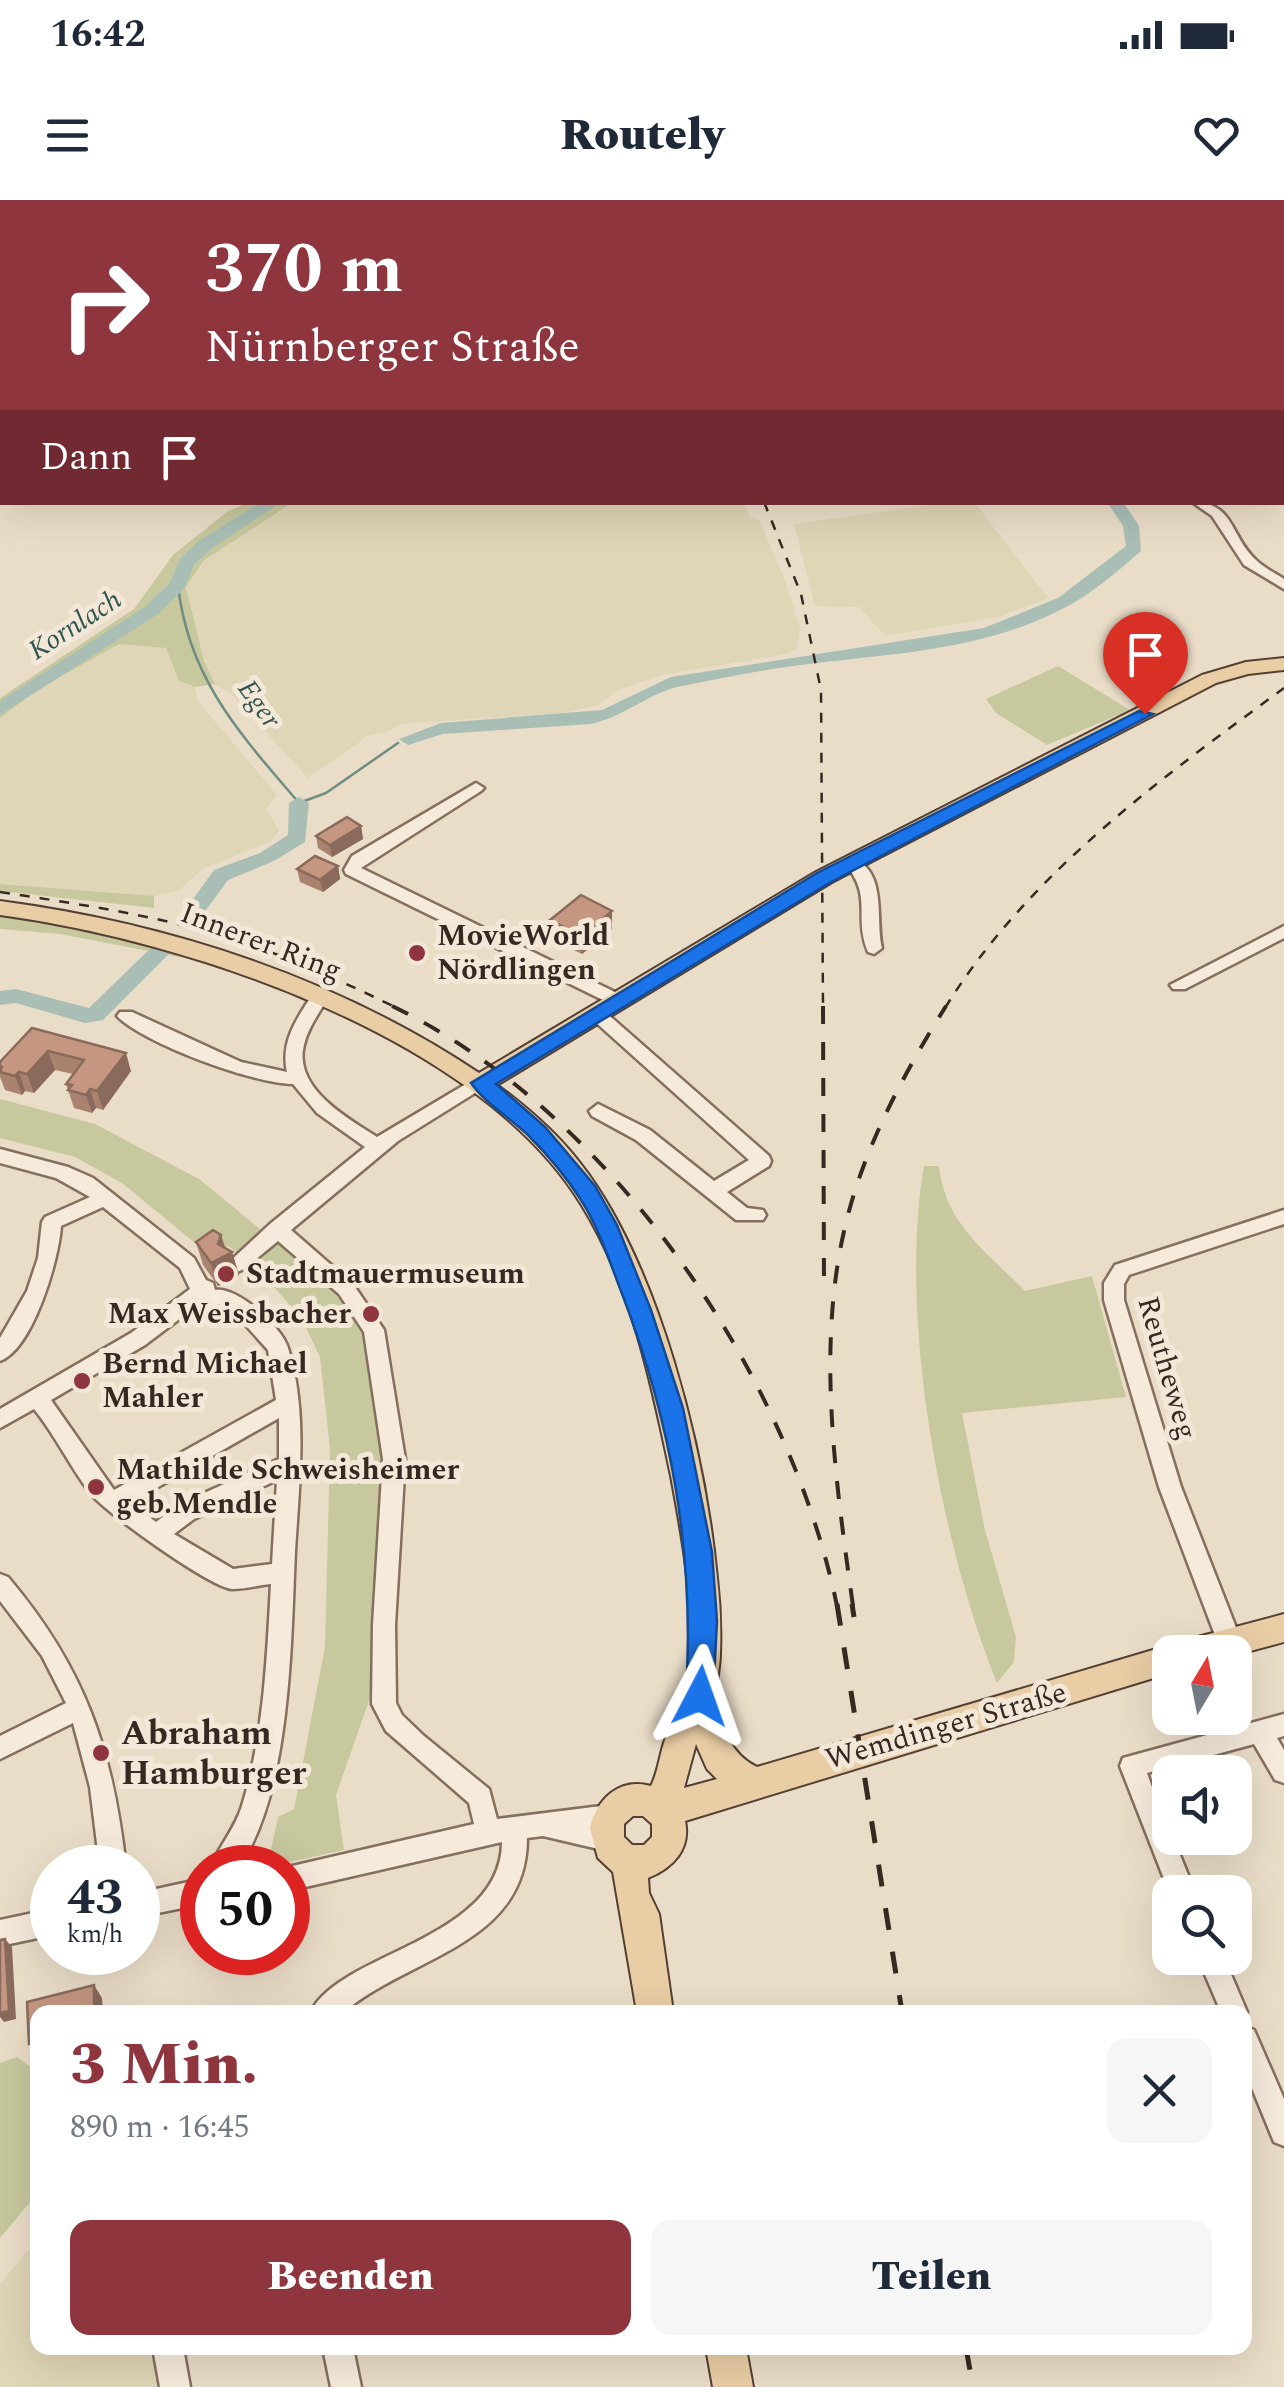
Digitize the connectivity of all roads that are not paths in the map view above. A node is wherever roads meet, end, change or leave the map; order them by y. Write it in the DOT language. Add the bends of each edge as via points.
graph roads {
  1 [pos="1203,505"];
  2 [pos="1284,585"];
  3 [pos="1284,664"];
  4 [pos="476,788"];
  5 [pos="852,862"];
  6 [pos="0,908"];
  7 [pos="1284,931"];
  8 [pos="874,948"];
  9 [pos="1179,985"];
  10 [pos="320,996"];
  11 [pos="620,1001"];
  12 [pos="598,1014"];
  13 [pos="126,1016"];
  14 [pos="299,1078"];
  15 [pos="482,1083"];
  16 [pos="598,1111"];
  17 [pos="377,1146"];
  18 [pos="0,1156"];
  19 [pos="712,1191"];
  20 [pos="106,1198"];
  21 [pos="756,1214"];
  22 [pos="1284,1217"];
  23 [pos="277,1229"];
  24 [pos="236,1264"];
  25 [pos="204,1290"];
  26 [pos="0,1353"];
  27 [pos="38,1399"];
  28 [pos="288,1403"];
  29 [pos="0,1419"];
  30 [pos="290,1464"];
  31 [pos="112,1502"];
  32 [pos="156,1535"];
  33 [pos="284,1572"];
  34 [pos="0,1584"];
  35 [pos="1284,1628"];
  36 [pos="1227,1635"];
  37 [pos="1252,1637"];
  38 [pos="1152,1664"];
  39 [pos="700,1696"];
  40 [pos="80,1708"];
  41 [pos="1272,1728"];
  42 [pos="0,1748"];
  43 [pos="1284,1772"];
  44 [pos="739,1789"];
  45 [pos="658,1812"];
  46 [pos="514,1826"];
  47 [pos="488,1833"];
  48 [pos="110,1845"];
  49 [pos="238,1845"];
  50 [pos="624,1845"];
  51 [pos="310,1874"];
  52 [pos="1175,1875"];
  53 [pos="30,1927"];
  54 [pos="0,1933"];
  55 [pos="1218,1975"];
  56 [pos="333,2005"];
  57 [pos="653,2005"];
  58 [pos="1231,2005"];
  59 [pos="1252,2056"];
  60 [pos="1284,2132"];
  61 [pos="169,2355"];
  62 [pos="339,2355"];
  63 [pos="727,2355"];
  64 [pos="175,2387"];
  65 [pos="346,2387"];
  66 [pos="733,2387"];
  1 -- 2 [label="street" via="1228,526 1248,562"];
  3 -- 5 [label="main road" via="1209,680"];
  4 -- 11 [label="street" via="358,860 352,870"];
  5 -- 8 [label="street" via="870,884"];
  5 -- 11 [label="main road"];
  6 -- 10 [label="main road, Innerer Ring" via="67,916 190,946"];
  7 -- 9 [label="street"];
  10 -- 14 [label="street" via="294,1048"];
  10 -- 15 [label="main road, Innerer Ring"];
  11 -- 12 [label="main road"];
  12 -- 15 [label="main road"];
  12 -- 19 [label="street" via="762,1161"];
  13 -- 14 [label="street" via="252,1070"];
  14 -- 17 [label="street"];
  15 -- 17 [label="street"];
  15 -- 39 [label="main road, Innerer Ring" via="571,1168 627,1274 671,1408 696,1534 704,1621"];
  16 -- 19 [label="street" via="643,1135"];
  17 -- 23 [label="street"];
  18 -- 20 [label="street" via="61,1172"];
  19 -- 21 [label="street" via="743,1215"];
  20 -- 25 [label="street" via="187,1263"];
  20 -- 26 [label="street" via="52,1222 46,1270"];
  22 -- 36 [label="street, Reutheweg" via="1122,1270 1114,1282 1142,1403"];
  23 -- 24 [label="street"];
  23 -- 47 [label="street" via="346,1289 374,1330 394,1459 384,1704 394,1723 480,1797"];
  25 -- 27 [label="street" via="138,1340"];
  25 -- 28 [label="street" via="240,1305 271,1338"];
  27 -- 29 [label="street"];
  27 -- 31 [label="street"];
  28 -- 30 [label="street"];
  28 -- 31 [label="street"];
  30 -- 32 [label="street" via="186,1512"];
  30 -- 33 [label="street"];
  31 -- 32 [label="street"];
  32 -- 33 [label="street" via="231,1579"];
  33 -- 49 [label="street" via="276,1700 254,1808"];
  34 -- 40 [label="street" via="59,1658"];
  35 -- 37 [label="main road"];
  38 -- 44 [label="main road, Wemdinger Straße"];
  39 -- 44 [label="main road" via="707,1737"];
  39 -- 45 [label="main road"];
  40 -- 42 [label="street"];
  40 -- 48 [label="street" via="100,1768"];
  41 -- 43 [label="street"];
  41 -- 52 [label="street" via="1132,1766"];
  44 -- 45 [label="main road, Wemdinger Straße" via="712,1810"];
  45 -- 50 [label="main road" via="667,1845"];
  45 -- 50 [label="main road, Wemdinger Straße" via="622,1804"];
  46 -- 47 [label="street"];
  46 -- 50 [label="street" via="543,1825"];
  46 -- 56 [label="street" via="514,1876 495,1900 441,1943"];
  47 -- 51 [label="street"];
  50 -- 57 [label="main road"];
  53 -- 54 [label="street"];
  55 -- 58 [label="street"];
  59 -- 60 [label="street"];
  61 -- 64 [label="street"];
  62 -- 65 [label="street"];
  63 -- 66 [label="main road"];
}
